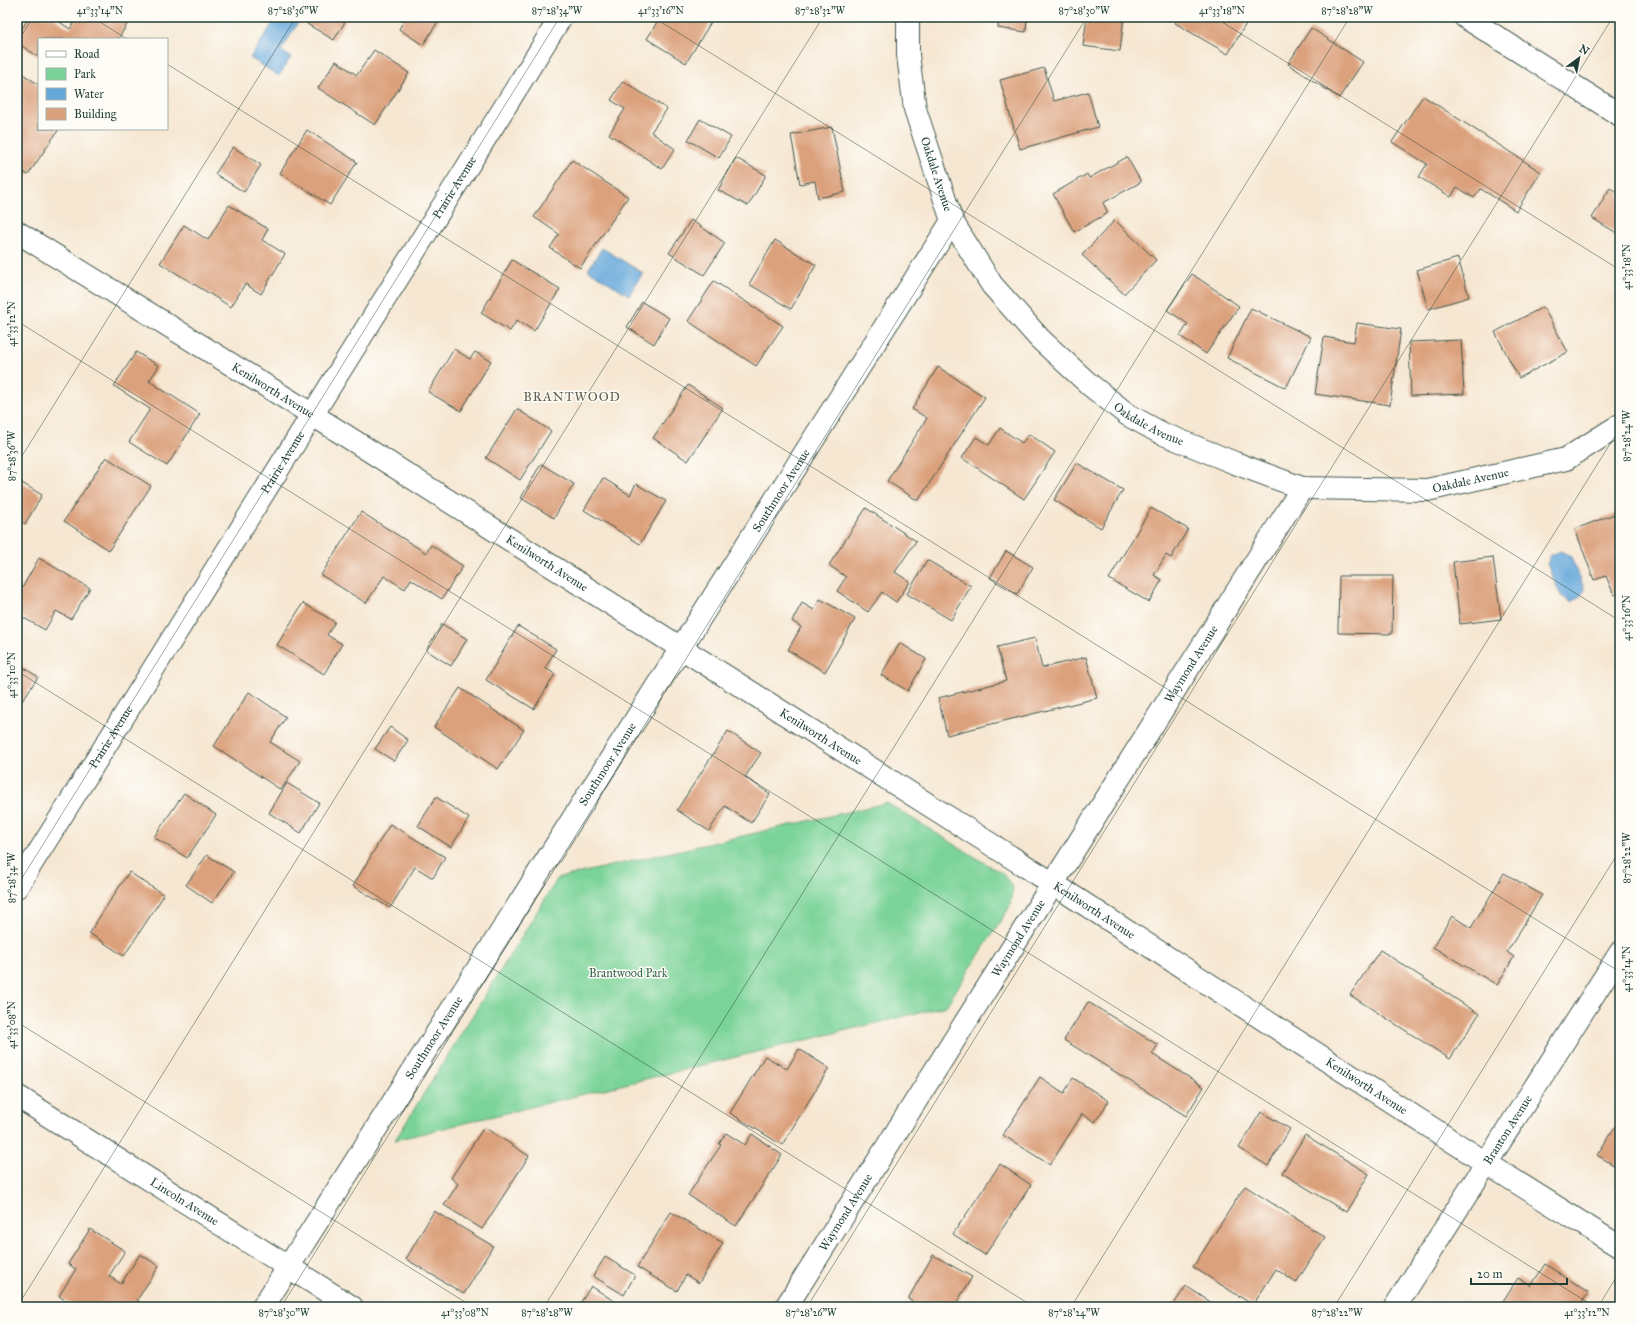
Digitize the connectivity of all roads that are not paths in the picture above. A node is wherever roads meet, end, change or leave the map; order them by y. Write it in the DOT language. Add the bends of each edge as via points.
graph roads {
  1 [pos="561,17"];
  2 [pos="908,17"];
  3 [pos="1465,17"];
  4 [pos="1620,115"];
  5 [pos="952,221"];
  6 [pos="17,232"];
  7 [pos="313,415"];
  8 [pos="1620,425"];
  9 [pos="1302,488"];
  10 [pos="680,649"];
  11 [pos="1052,883"];
  12 [pos="17,888"];
  13 [pos="1620,953"];
  14 [pos="17,1096"];
  15 [pos="1486,1163"];
  16 [pos="1620,1247"];
  17 [pos="288,1266"];
  18 [pos="262,1307"];
  19 [pos="352,1307"];
  20 [pos="786,1307"];
  21 [pos="1395,1307"];
  1 -- 7 [label="street, Prairie Avenue"];
  2 -- 5 [label="street, Oakdale Avenue" via="908,55 915,109"];
  3 -- 4 [label="street"];
  5 -- 9 [label="street, Oakdale Avenue" via="992,285 1040,339 1128,416 1161,433"];
  5 -- 10 [label="street, Southmoor Avenue"];
  6 -- 7 [label="street, Kenilworth Avenue"];
  7 -- 10 [label="street, Kenilworth Avenue"];
  7 -- 12 [label="street, Prairie Avenue"];
  8 -- 9 [label="street, Oakdale Avenue" via="1566,459 1427,490"];
  9 -- 11 [label="street, Waymond Avenue"];
  10 -- 11 [label="street, Kenilworth Avenue"];
  10 -- 17 [label="street, Southmoor Avenue"];
  11 -- 15 [label="street, Kenilworth Avenue"];
  11 -- 20 [label="street, Waymond Avenue"];
  13 -- 15 [label="street, Branton Avenue"];
  14 -- 17 [label="street, Lincoln Avenue"];
  15 -- 16 [label="street, Kenilworth Avenue"];
  15 -- 21 [label="street, Branton Avenue"];
  17 -- 18 [label="street, Southmoor Avenue"];
  17 -- 19 [label="street, Lincoln Avenue"];
}
